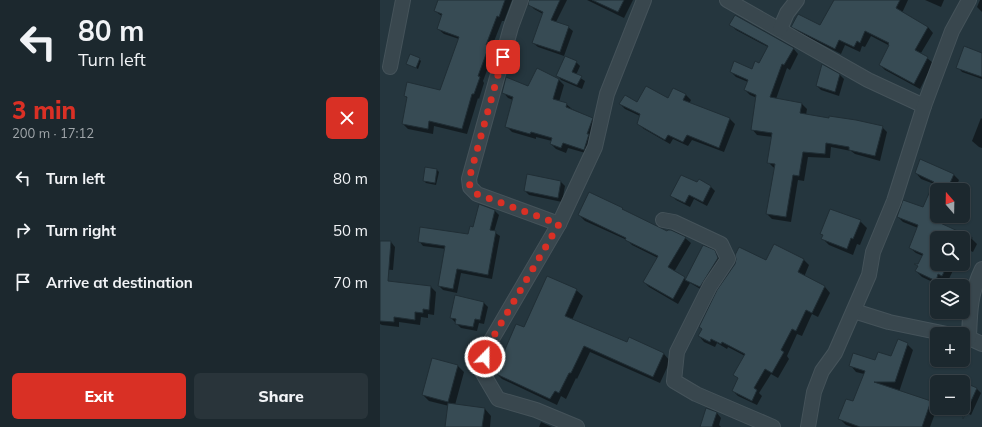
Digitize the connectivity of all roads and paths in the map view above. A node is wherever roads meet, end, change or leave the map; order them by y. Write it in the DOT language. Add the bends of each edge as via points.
graph roads {
  1 [pos="403,0"];
  2 [pos="521,0"];
  3 [pos="644,0"];
  4 [pos="728,0"];
  5 [pos="797,0"];
  6 [pos="969,0"];
  7 [pos="780,29"];
  8 [pos="390,67"];
  9 [pos="924,106"];
  10 [pos="663,220"];
  11 [pos="559,224"];
  12 [pos="982,269"];
  13 [pos="854,311"];
  14 [pos="930,330"];
  15 [pos="971,340"];
  16 [pos="576,427"];
  17 [pos="773,427"];
  18 [pos="808,427"];
  1 -- 8 [label="street"];
  2 -- 11 [label="street" via="511,27 469,179 470,187 477,194"];
  3 -- 11 [label="street" via="607,94 595,147"];
  4 -- 7 [label="street"];
  5 -- 7 [label="street" via="787,13"];
  6 -- 9 [label="street" via="952,31"];
  7 -- 9 [label="street" via="868,80"];
  9 -- 13 [label="street" via="894,201 873,252 869,274"];
  10 -- 17 [label="street" via="674,222 721,244 728,259 710,286 677,352 674,381 696,394"];
  11 -- 16 [label="street" via="489,344 481,370 498,399 536,410"];
  12 -- 15 [label="street" via="975,284 970,308"];
  13 -- 14 [label="street"];
  13 -- 18 [label="street" via="835,353 822,371 814,392"];
}
